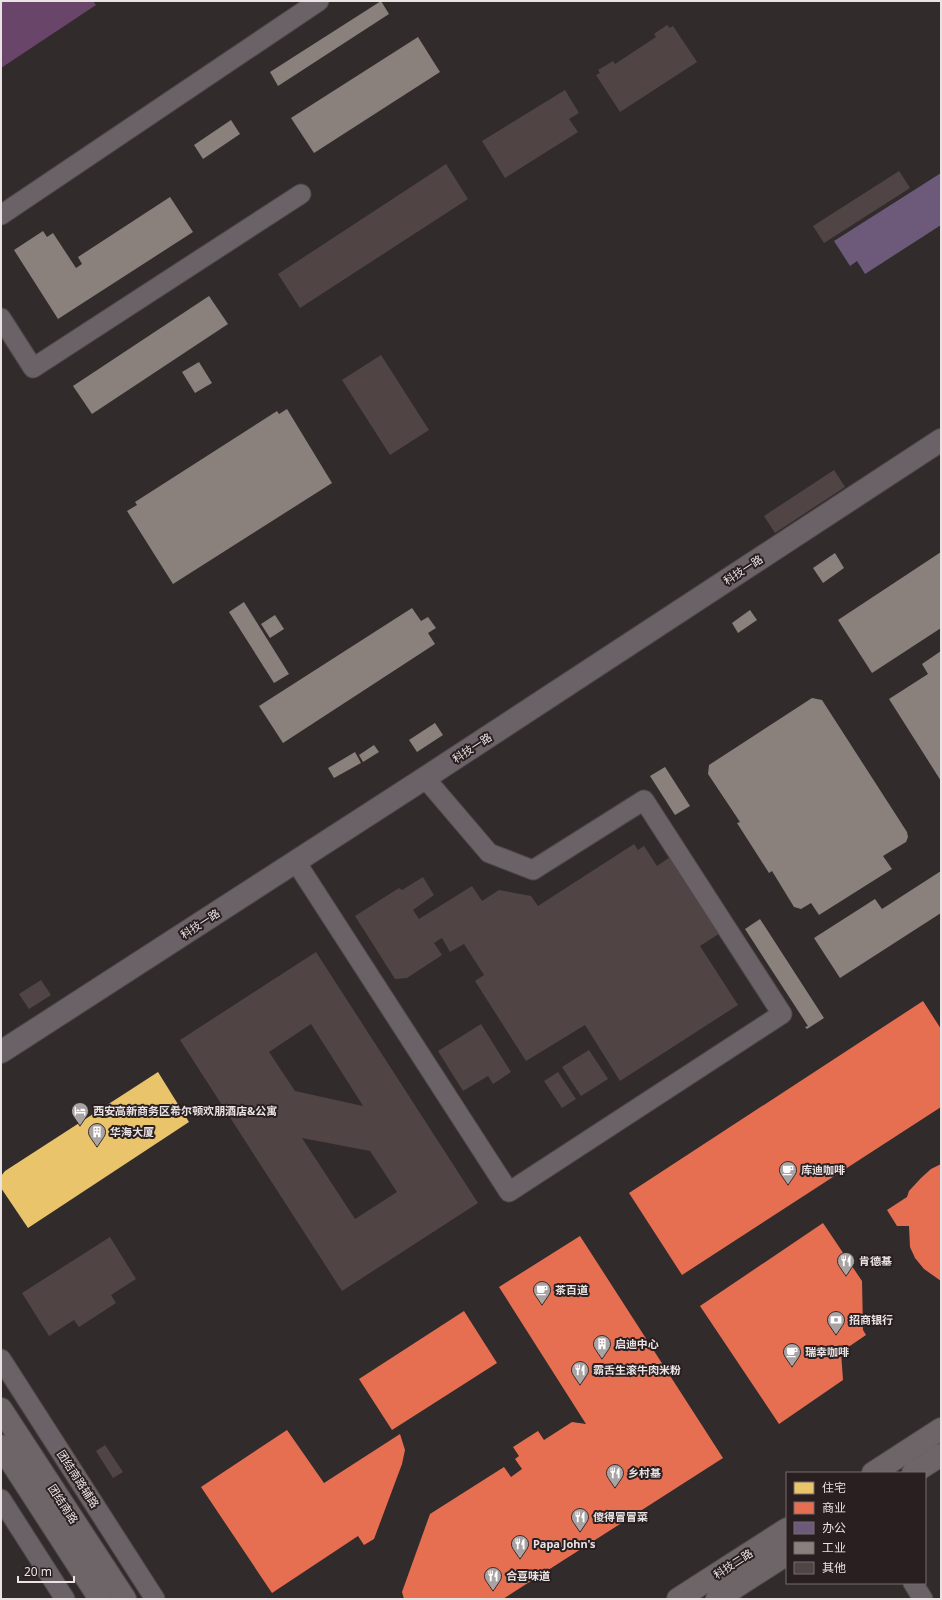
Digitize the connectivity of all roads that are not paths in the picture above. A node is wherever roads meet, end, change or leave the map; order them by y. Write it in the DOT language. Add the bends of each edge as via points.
graph roads {
  1 [pos="319,1"];
  2 [pos="301,194"];
  3 [pos="1,215"];
  4 [pos="1,318"];
  5 [pos="941,440"];
  6 [pos="425,778"];
  7 [pos="296,862"];
  8 [pos="1,1052"];
  9 [pos="1,1359"];
  10 [pos="1,1409"];
  11 [pos="941,1429"];
  12 [pos="1,1446"];
  13 [pos="941,1454"];
  14 [pos="875,1472"];
  15 [pos="914,1472"];
  16 [pos="1,1500"];
  17 [pos="786,1529"];
  18 [pos="786,1555"];
  19 [pos="914,1584"];
  20 [pos="65,1599"];
  21 [pos="100,1599"];
  22 [pos="125,1599"];
  23 [pos="155,1599"];
  24 [pos="678,1599"];
  25 [pos="717,1599"];
  26 [pos="923,1599"];
  1 -- 3 [label="street"];
  2 -- 4 [label="street" via="33,368"];
  5 -- 6 [label="street, 科技一路"];
  6 -- 7 [label="street, 科技一路"];
  6 -- 7 [label="street" via="488,853 533,870 644,800 782,1014 509,1192"];
  7 -- 8 [label="street, 科技一路"];
  9 -- 23 [label="street, 团结南路辅路"];
  10 -- 22 [label="main road, 团结南路"];
  11 -- 14 [label="main road"];
  12 -- 21 [label="main road, 团结南路"];
  13 -- 15 [label="main road"];
  16 -- 20 [label="street"];
  17 -- 24 [label="main road, 科技二路"];
  18 -- 25 [label="main road, 科技二路"];
  19 -- 26 [label="street"];
}
